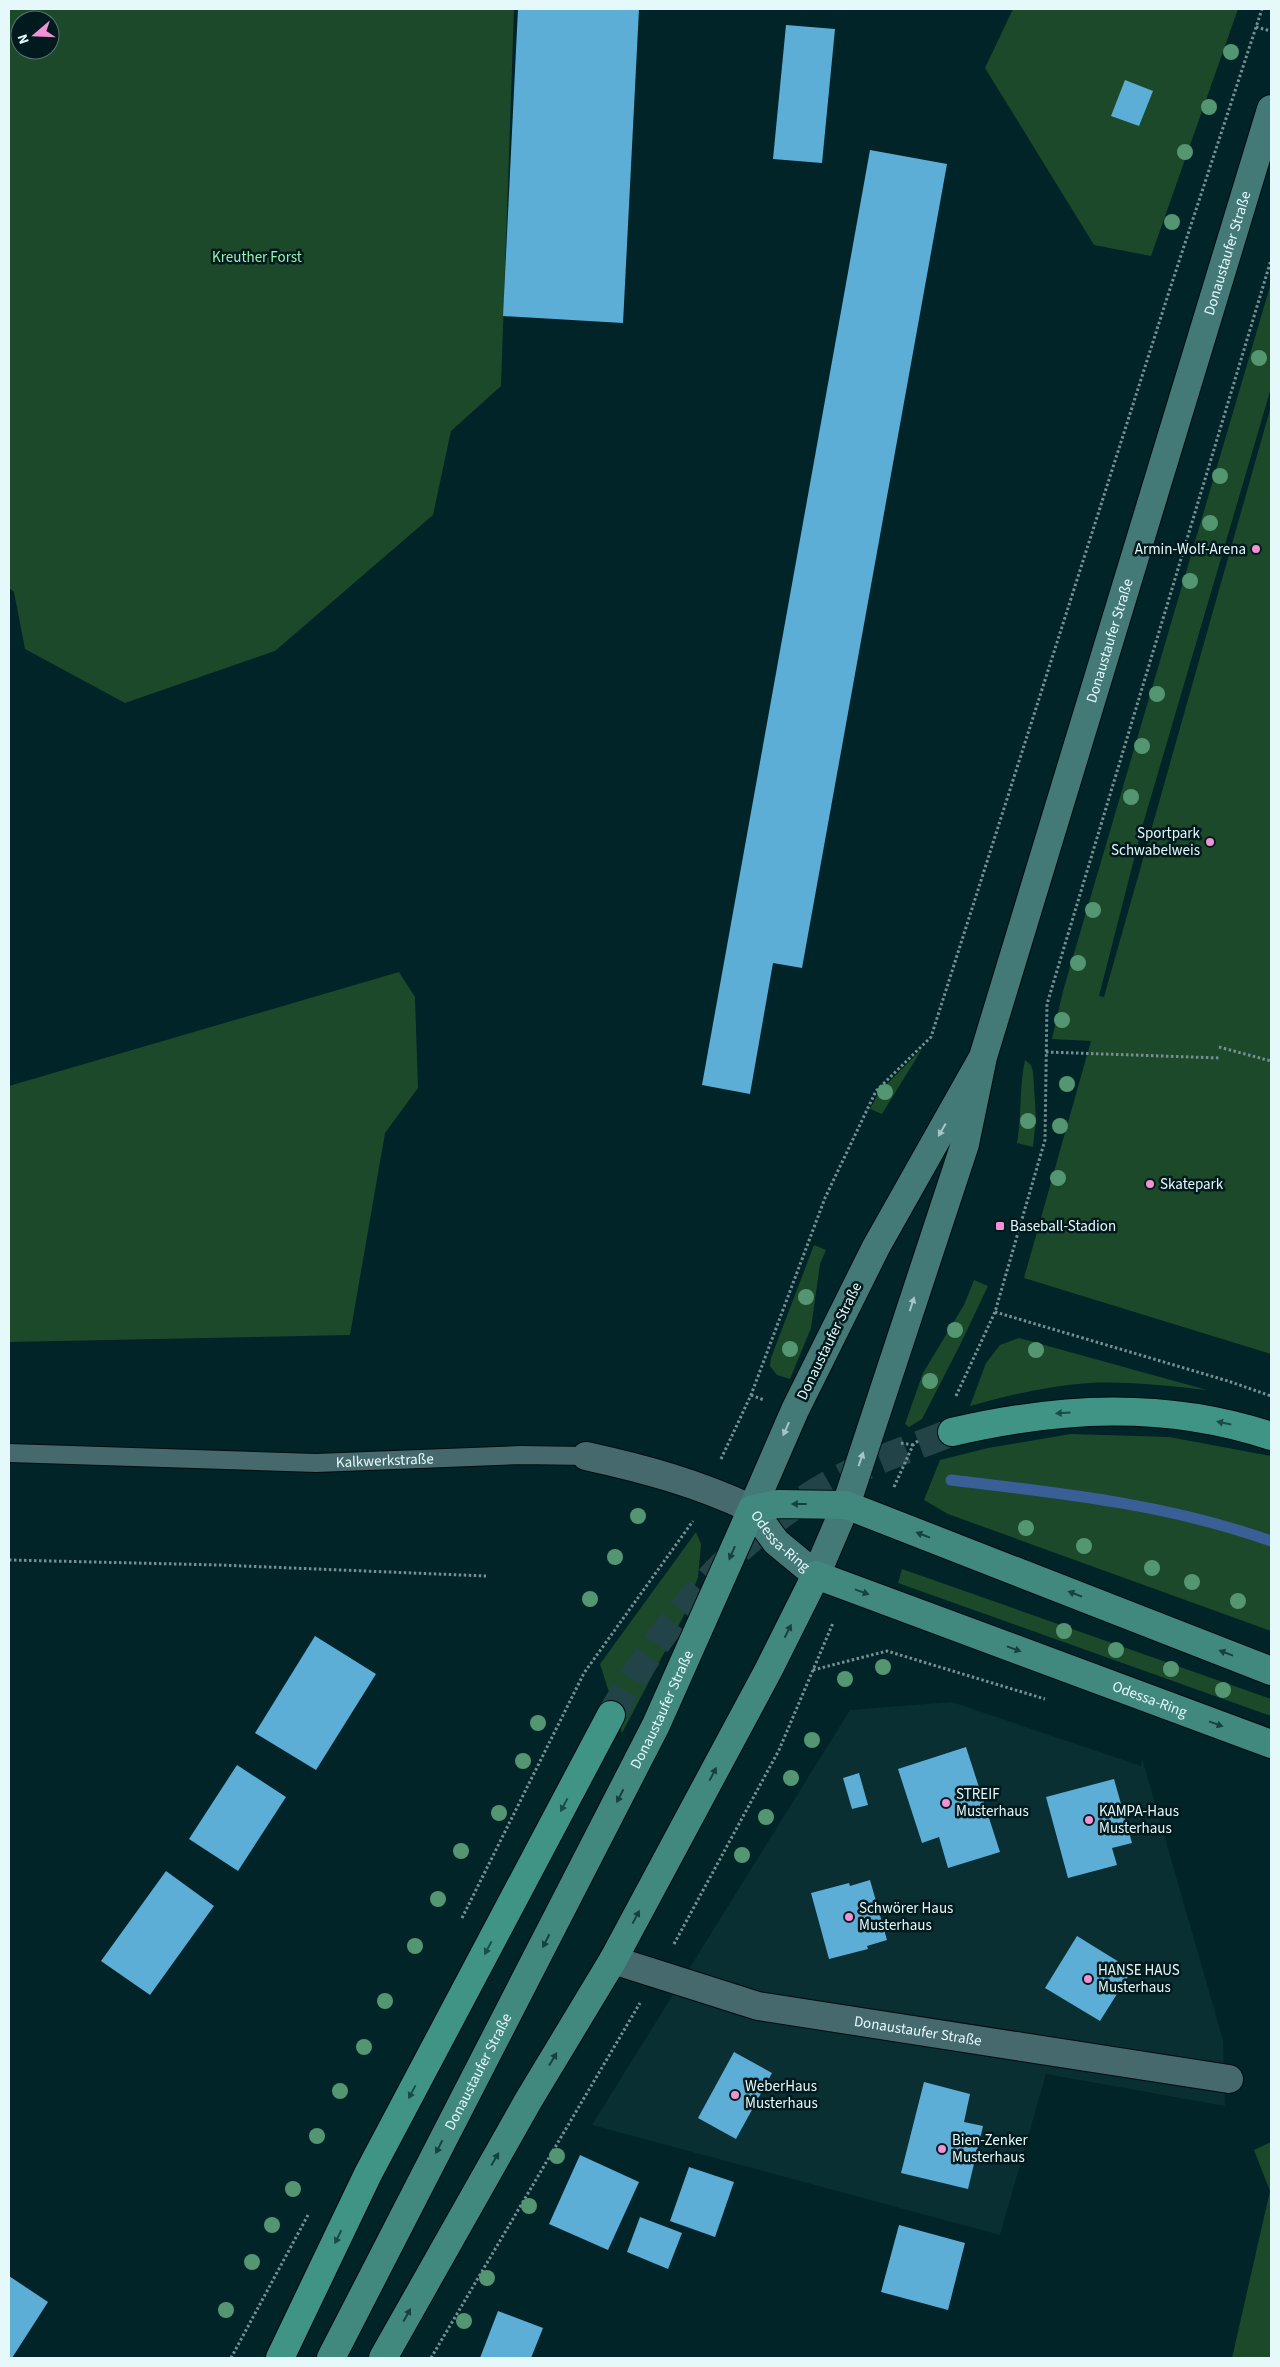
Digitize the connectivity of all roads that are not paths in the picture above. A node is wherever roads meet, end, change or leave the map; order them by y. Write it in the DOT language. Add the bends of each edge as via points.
graph roads {
  1 [pos="1271,109"];
  2 [pos="984,1057"];
  3 [pos="952,1432"];
  4 [pos="1271,1436"];
  5 [pos="9,1453"];
  6 [pos="586,1456"];
  7 [pos="846,1505"];
  8 [pos="752,1509"];
  9 [pos="816,1574"];
  10 [pos="1271,1671"];
  11 [pos="612,1715"];
  12 [pos="1271,1744"];
  13 [pos="613,1960"];
  14 [pos="1229,2079"];
  15 [pos="280,2358"];
  16 [pos="330,2358"];
  17 [pos="383,2358"];
  1 -- 2 [label="main road, Donaustaufer Straße"];
  7 -- 2 [label="main road, Donaustaufer Straße, one-way" via="965,1144"];
  2 -- 8 [label="main road, Donaustaufer Straße, one-way" via="876,1247 795,1410"];
  4 -- 3 [label="highway, one-way" via="1201,1418 1101,1410 1002,1420"];
  5 -- 6 [label="lane, Kalkwerkstraße" via="316,1463 521,1455"];
  6 -- 8 [label="street, Kalkwerkstraße" via="645,1468 708,1488"];
  7 -- 8 [label="main road, Odessa-Ring, one-way" via="778,1504"];
  7 -- 9 [label="main road, Donaustaufer Straße"];
  10 -- 7 [label="main road, Odessa-Ring, one-way"];
  8 -- 9 [label="main road, Odessa-Ring" via="776,1542"];
  8 -- 16 [label="main road, Donaustaufer Straße, one-way" via="656,1725"];
  9 -- 12 [label="main road, Odessa-Ring, one-way"];
  13 -- 9 [label="main road, Donaustaufer Straße, one-way" via="769,1669"];
  11 -- 15 [label="highway, one-way" via="368,2174"];
  13 -- 14 [label="street, Donaustaufer Straße" via="758,2006"];
  17 -- 13 [label="main road, Donaustaufer Straße, one-way" via="528,2101"];
}
